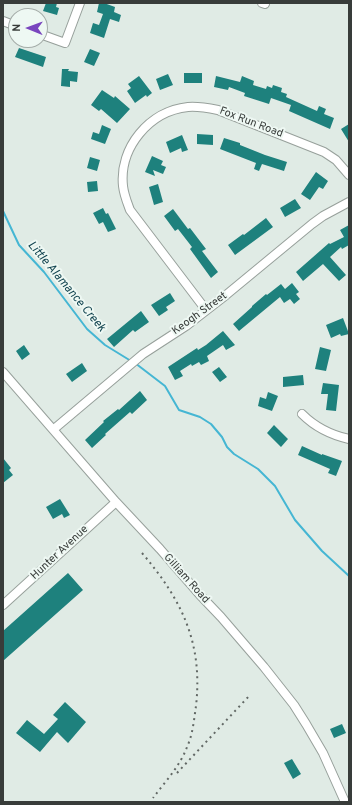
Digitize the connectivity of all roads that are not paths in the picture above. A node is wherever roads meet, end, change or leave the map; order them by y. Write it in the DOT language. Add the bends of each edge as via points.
graph roads {
  1 [pos="80,3"];
  2 [pos="48,37"];
  3 [pos="349,175"];
  4 [pos="349,202"];
  5 [pos="206,310"];
  6 [pos="3,372"];
  7 [pos="302,414"];
  8 [pos="54,429"];
  9 [pos="349,439"];
  10 [pos="116,502"];
  11 [pos="3,605"];
  12 [pos="345,802"];
  1 -- 2 [label="street" via="65,43"];
  3 -- 5 [label="street, Fox Run Road" via="336,160 324,152 218,110 202,107 180,108 163,114 142,130 124,164 123,186 130,210"];
  4 -- 5 [label="street, Keogh Street" via="312,224"];
  5 -- 8 [label="street, Keogh Street" via="144,354"];
  6 -- 8 [label="street, Gilliam Road"];
  7 -- 9 [label="street" via="325,431"];
  8 -- 10 [label="street, Gilliam Road"];
  10 -- 11 [label="street, Hunter Avenue"];
  10 -- 12 [label="street, Gilliam Road" via="221,617 294,705 323,753"];
}
